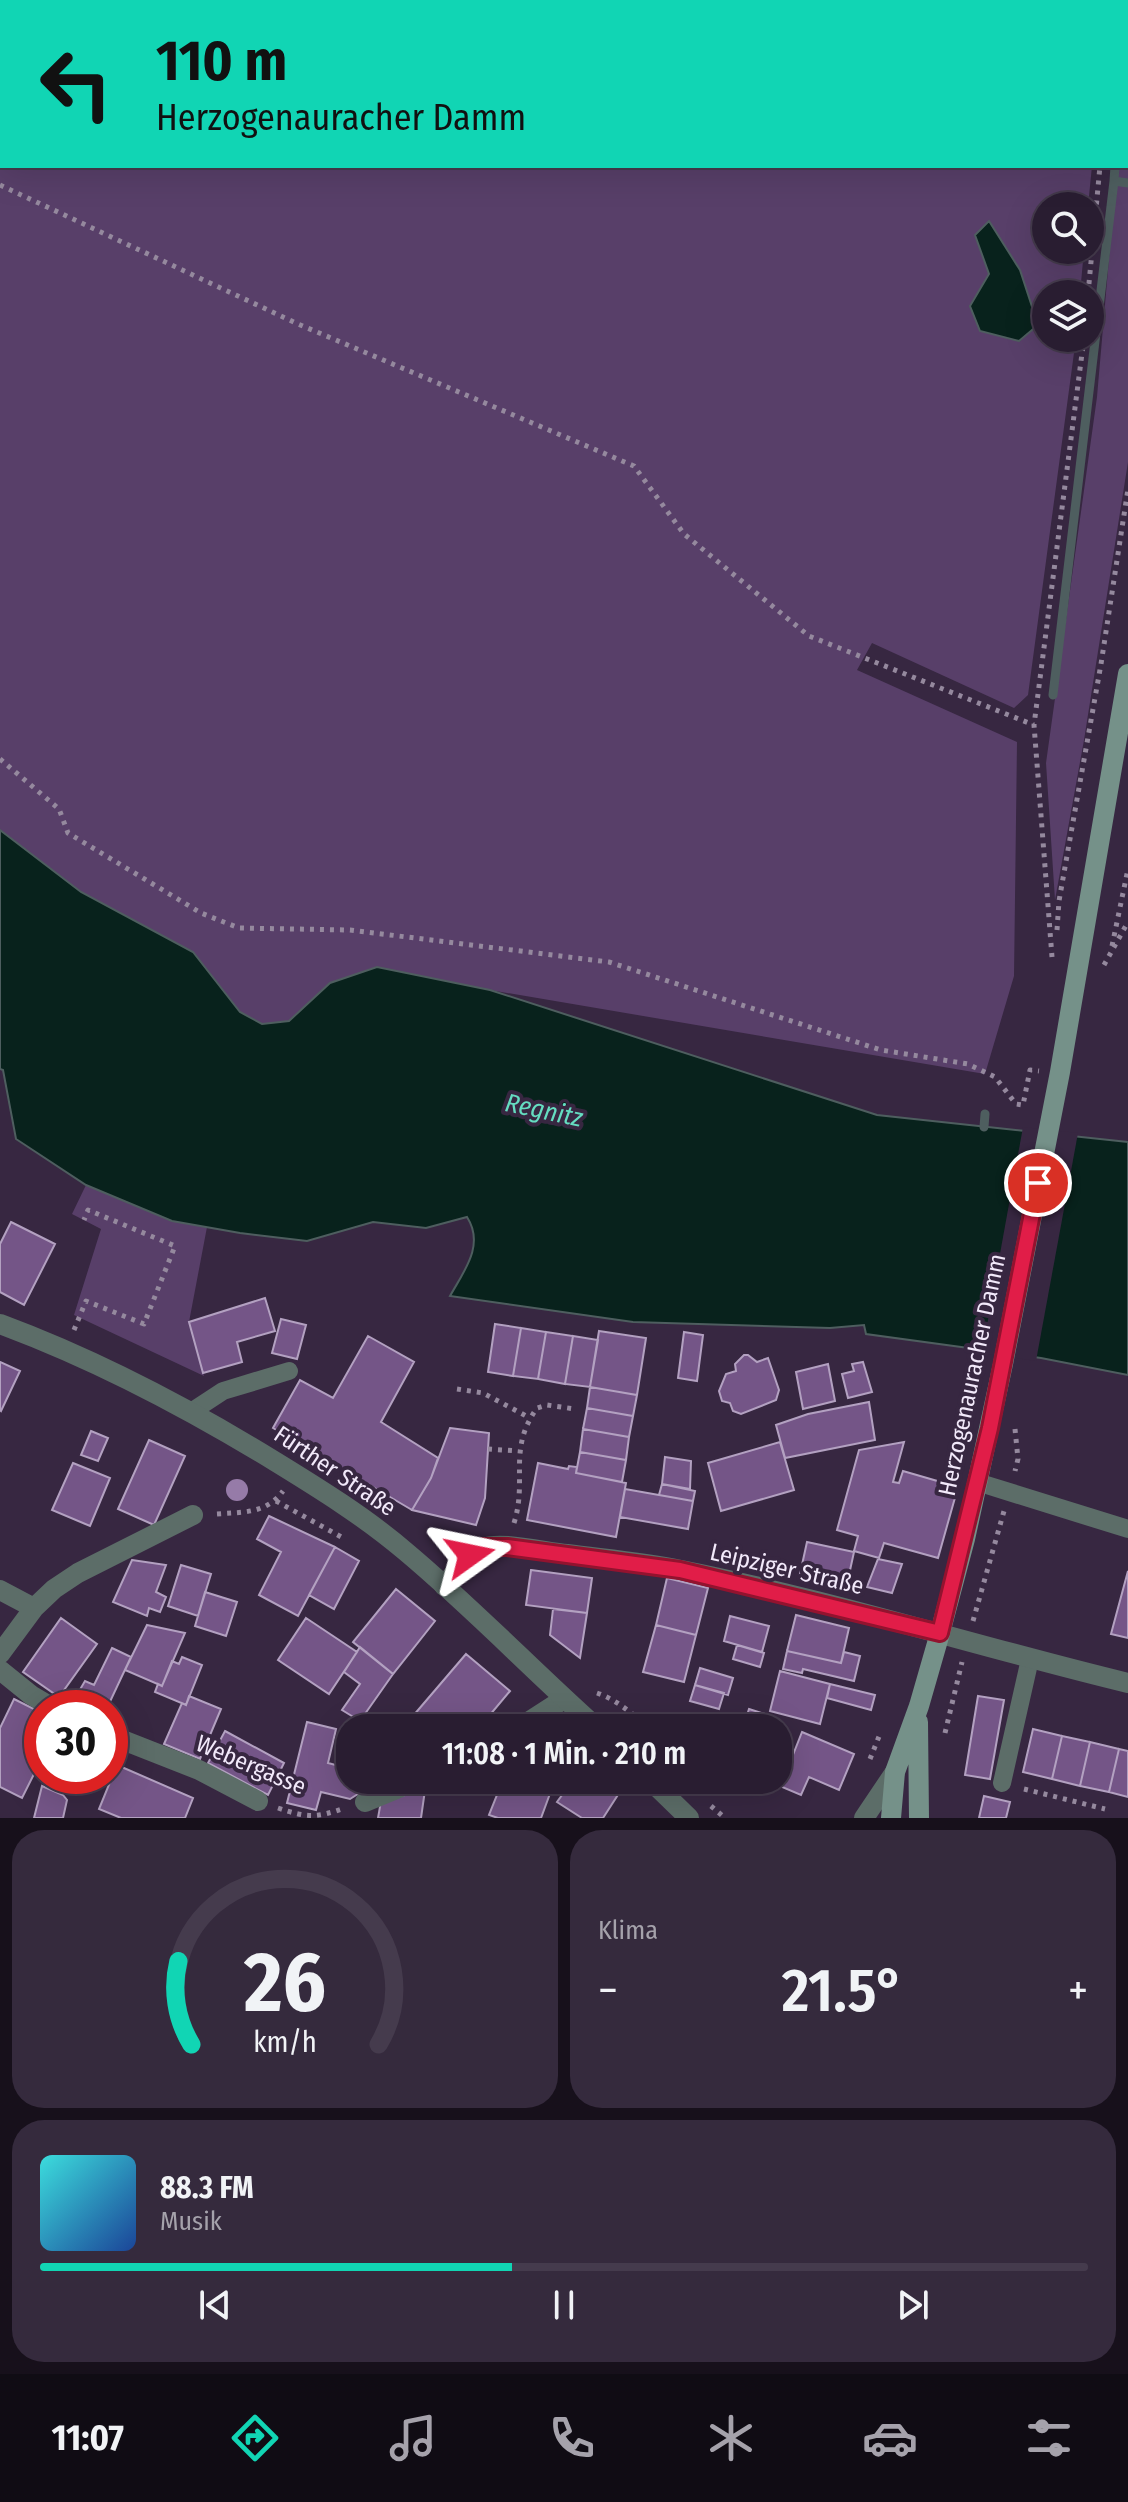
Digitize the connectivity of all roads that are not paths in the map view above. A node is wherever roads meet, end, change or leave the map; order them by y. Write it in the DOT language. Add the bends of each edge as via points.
graph roads {
  1 [pos="1128,674"];
  2 [pos="0,1324"];
  3 [pos="289,1371"];
  4 [pos="191,1412"];
  5 [pos="977,1482"];
  6 [pos="193,1515"];
  7 [pos="1128,1529"];
  8 [pos="444,1586"];
  9 [pos="0,1590"];
  10 [pos="34,1608"];
  11 [pos="940,1633"];
  12 [pos="0,1654"];
  13 [pos="1030,1659"];
  14 [pos="0,1670"];
  15 [pos="1128,1683"];
  16 [pos="25,1690"];
  17 [pos="564,1699"];
  18 [pos="919,1706"];
  19 [pos="541,1714"];
  20 [pos="581,1714"];
  21 [pos="128,1742"];
  22 [pos="895,1772"];
  23 [pos="1002,1783"];
  24 [pos="384,1794"];
  25 [pos="664,1794"];
  26 [pos="258,1801"];
  27 [pos="365,1802"];
  28 [pos="689,1818"];
  29 [pos="864,1818"];
  30 [pos="891,1818"];
  31 [pos="919,1818"];
  1 -- 5 [label="main road, Herzogenauracher Damm" via="1049,1123"];
  2 -- 4 [label="street, Fürther Straße" via="67,1349"];
  3 -- 4 [label="lane" via="223,1391"];
  4 -- 8 [label="street, Fürther Straße" via="372,1526"];
  5 -- 7 [label="lane"];
  5 -- 11 [label="main road, Herzogenauracher Damm"];
  6 -- 10 [label="street" via="78,1573"];
  8 -- 11 [label="street, Leipziger Straße" via="470,1555 484,1547 507,1547 680,1570"];
  8 -- 17 [label="street, Fürther Straße"];
  9 -- 10 [label="street"];
  10 -- 12 [label="street"];
  11 -- 13 [label="street, Leipziger Straße"];
  11 -- 18 [label="main road, Herzogenauracher Damm"];
  13 -- 15 [label="street, Leipziger Straße"];
  13 -- 23 [label="lane"];
  14 -- 16 [label="street"];
  17 -- 19 [label="street"];
  17 -- 20 [label="street, Fürther Straße"];
  18 -- 22 [label="main road, Herzogenauracher Damm"];
  18 -- 31 [label="main road, Herzogenauracher Damm"];
  21 -- 26 [label="street, Webergasse"];
  22 -- 29 [label="street"];
  22 -- 30 [label="main road, Herzogenauracher Damm"];
  24 -- 27 [label="street"];
  25 -- 28 [label="street"];
}
